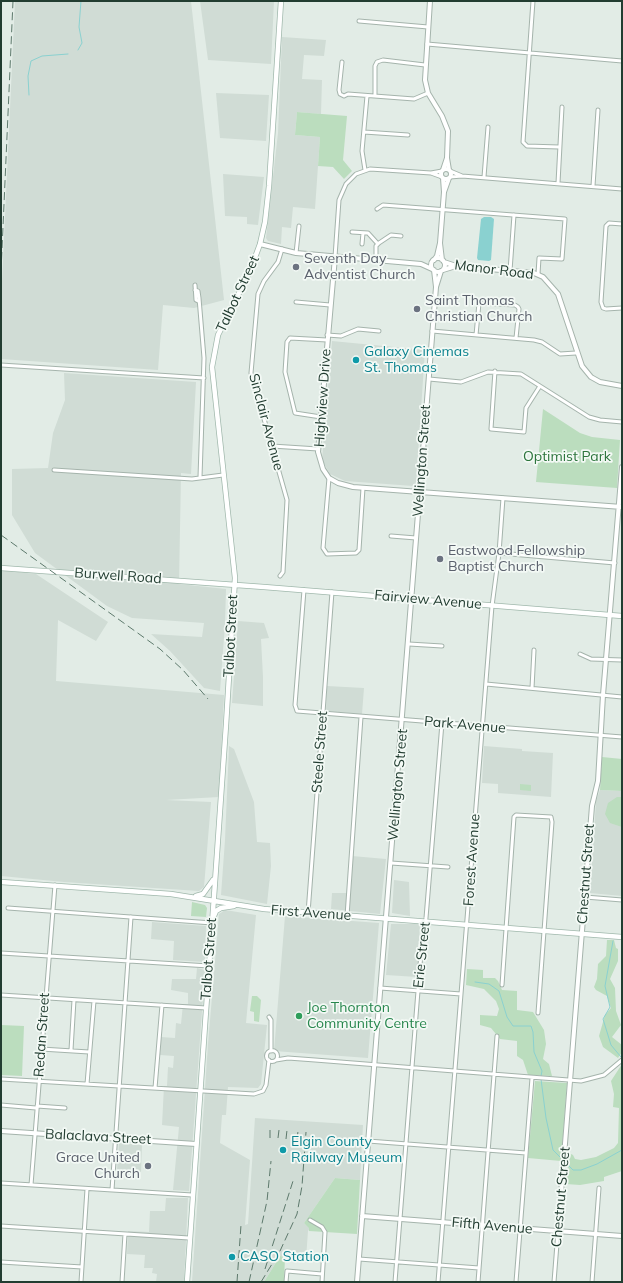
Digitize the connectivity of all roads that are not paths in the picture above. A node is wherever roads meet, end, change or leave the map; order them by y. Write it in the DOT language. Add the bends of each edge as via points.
graph roads {
  1 [pos="280,1"];
  2 [pos="430,1"];
  3 [pos="533,1"];
  4 [pos="359,21"];
  5 [pos="428,27"];
  6 [pos="427,44"];
  7 [pos="530,53"];
  8 [pos="622,61"];
  9 [pos="342,62"];
  10 [pos="425,65"];
  11 [pos="428,93"];
  12 [pos="366,96"];
  13 [pos="375,96"];
  14 [pos="562,107"];
  15 [pos="598,110"];
  16 [pos="488,127"];
  17 [pos="364,132"];
  18 [pos="408,135"];
  19 [pos="559,147"];
  20 [pos="447,158"];
  21 [pos="365,170"];
  22 [pos="443,170"];
  23 [pos="449,171"];
  24 [pos="431,173"];
  25 [pos="462,176"];
  26 [pos="484,177"];
  27 [pos="442,178"];
  28 [pos="449,178"];
  29 [pos="558,183"];
  30 [pos="593,186"];
  31 [pos="622,189"];
  32 [pos="444,192"];
  33 [pos="377,209"];
  34 [pos="443,209"];
  35 [pos="514,215"];
  36 [pos="622,224"];
  37 [pos="299,226"];
  38 [pos="352,232"];
  39 [pos="363,233"];
  40 [pos="401,236"];
  41 [pos="440,243"];
  42 [pos="260,244"];
  43 [pos="362,244"];
  44 [pos="378,244"];
  45 [pos="282,249"];
  46 [pos="296,253"];
  47 [pos="335,257"];
  48 [pos="376,261"];
  49 [pos="434,261"];
  50 [pos="443,261"];
  51 [pos="421,264"];
  52 [pos="456,266"];
  53 [pos="433,270"];
  54 [pos="442,270"];
  55 [pos="510,271"];
  56 [pos="538,274"];
  57 [pos="195,285"];
  58 [pos="436,287"];
  59 [pos="296,302"];
  60 [pos="330,305"];
  61 [pos="622,308"];
  62 [pos="379,331"];
  63 [pos="432,331"];
  64 [pos="476,335"];
  65 [pos="327,337"];
  66 [pos="516,338"];
  67 [pos="576,353"];
  68 [pos="1,365"];
  69 [pos="495,371"];
  70 [pos="204,378"];
  71 [pos="429,380"];
  72 [pos="540,386"];
  73 [pos="622,386"];
  74 [pos="321,417"];
  75 [pos="622,422"];
  76 [pos="272,446"];
  77 [pos="318,449"];
  78 [pos="622,467"];
  79 [pos="54,470"];
  80 [pos="622,471"];
  81 [pos="223,475"];
  82 [pos="200,477"];
  83 [pos="329,478"];
  84 [pos="363,488"];
  85 [pos="420,492"];
  86 [pos="503,498"];
  87 [pos="621,507"];
  88 [pos="391,536"];
  89 [pos="416,538"];
  90 [pos="499,553"];
  91 [pos="615,563"];
  92 [pos="1,568"];
  93 [pos="280,576"];
  94 [pos="234,584"];
  95 [pos="304,590"];
  96 [pos="332,592"];
  97 [pos="412,598"];
  98 [pos="492,606"];
  99 [pos="610,615"];
  100 [pos="622,616"];
  101 [pos="409,644"];
  102 [pos="442,646"];
  103 [pos="534,650"];
  104 [pos="580,654"];
  105 [pos="606,660"];
  106 [pos="622,660"];
  107 [pos="486,684"];
  108 [pos="532,688"];
  109 [pos="603,695"];
  110 [pos="622,697"];
  111 [pos="322,714"];
  112 [pos="361,717"];
  113 [pos="403,720"];
  114 [pos="442,723"];
  115 [pos="482,726"];
  116 [pos="600,736"];
  117 [pos="622,737"];
  118 [pos="391,863"];
  119 [pos="430,866"];
  120 [pos="448,867"];
  121 [pos="214,876"];
  122 [pos="1,882"];
  123 [pos="54,886"];
  124 [pos="195,896"];
  125 [pos="585,897"];
  126 [pos="212,900"];
  127 [pos="622,900"];
  128 [pos="237,905"];
  129 [pos="8,908"];
  130 [pos="51,912"];
  131 [pos="308,913"];
  132 [pos="347,916"];
  133 [pos="132,917"];
  134 [pos="385,918"];
  135 [pos="212,921"];
  136 [pos="426,921"];
  137 [pos="467,924"];
  138 [pos="507,928"];
  139 [pos="544,930"];
  140 [pos="582,934"];
  141 [pos="622,937"];
  142 [pos="1,953"];
  143 [pos="48,956"];
  144 [pos="128,961"];
  145 [pos="209,966"];
  146 [pos="502,985"];
  147 [pos="380,988"];
  148 [pos="418,991"];
  149 [pos="461,994"];
  150 [pos="1,995"];
  151 [pos="45,998"];
  152 [pos="74,1000"];
  153 [pos="94,1001"];
  154 [pos="125,1003"];
  155 [pos="162,1005"];
  156 [pos="206,1008"];
  157 [pos="538,1014"];
  158 [pos="269,1017"];
  159 [pos="498,1036"];
  160 [pos="41,1048"];
  161 [pos="70,1050"];
  162 [pos="271,1051"];
  163 [pos="89,1052"];
  164 [pos="277,1054"];
  165 [pos="288,1058"];
  166 [pos="272,1060"];
  167 [pos="622,1060"];
  168 [pos="374,1065"];
  169 [pos="412,1068"];
  170 [pos="455,1071"];
  171 [pos="494,1074"];
  172 [pos="1,1078"];
  173 [pos="532,1078"];
  174 [pos="570,1080"];
  175 [pos="38,1082"];
  176 [pos="87,1084"];
  177 [pos="119,1086"];
  178 [pos="155,1088"];
  179 [pos="200,1090"];
  180 [pos="1,1105"];
  181 [pos="37,1107"];
  182 [pos="65,1108"];
  183 [pos="1,1131"];
  184 [pos="34,1133"];
  185 [pos="115,1138"];
  186 [pos="368,1141"];
  187 [pos="196,1144"];
  188 [pos="406,1144"];
  189 [pos="449,1148"];
  190 [pos="488,1151"];
  191 [pos="526,1154"];
  192 [pos="1,1184"];
  193 [pos="31,1185"];
  194 [pos="599,1188"];
  195 [pos="87,1189"];
  196 [pos="112,1190"];
  197 [pos="192,1195"];
  198 [pos="362,1216"];
  199 [pos="400,1219"];
  200 [pos="310,1220"];
  201 [pos="443,1222"];
  202 [pos="483,1225"];
  203 [pos="1,1226"];
  204 [pos="520,1228"];
  205 [pos="84,1231"];
  206 [pos="558,1231"];
  207 [pos="125,1234"];
  208 [pos="596,1234"];
  209 [pos="622,1236"];
  210 [pos="189,1238"];
  211 [pos="359,1259"];
  212 [pos="1,1262"];
  213 [pos="397,1262"];
  214 [pos="439,1265"];
  215 [pos="82,1267"];
  216 [pos="479,1268"];
  217 [pos="322,1274"];
  218 [pos="81,1282"];
  219 [pos="122,1282"];
  220 [pos="187,1282"];
  221 [pos="286,1282"];
  222 [pos="322,1282"];
  223 [pos="357,1282"];
  224 [pos="395,1282"];
  225 [pos="438,1282"];
  226 [pos="478,1282"];
  227 [pos="516,1282"];
  228 [pos="554,1282"];
  229 [pos="592,1282"];
  1 -- 42 [label="main road, Talbot Street" via="268,198"];
  2 -- 5 [label="street"];
  3 -- 7 [label="street"];
  4 -- 5 [label="street"];
  5 -- 6 [label="street"];
  6 -- 7 [label="street"];
  6 -- 10 [label="street"];
  7 -- 8 [label="street"];
  7 -- 19 [label="street" via="523,142 527,146"];
  9 -- 12 [label="street" via="340,94"];
  10 -- 11 [label="street"];
  10 -- 13 [label="street" via="382,60 377,62"];
  11 -- 13 [label="street" via="414,99"];
  11 -- 20 [label="street" via="446,127"];
  12 -- 13 [label="street"];
  12 -- 17 [label="street"];
  14 -- 19 [label="street"];
  15 -- 30 [label="street"];
  16 -- 26 [label="street"];
  17 -- 18 [label="street"];
  17 -- 21 [label="street" via="362,151"];
  19 -- 29 [label="street"];
  20 -- 22 [label="street"];
  20 -- 23 [label="street"];
  21 -- 24 [label="street"];
  21 -- 47 [label="street, Highview Drive" via="351,178 341,192"];
  22 -- 23 [label="street"];
  22 -- 24 [label="street"];
  22 -- 27 [label="street"];
  23 -- 25 [label="street"];
  23 -- 28 [label="street"];
  24 -- 27 [label="street"];
  25 -- 26 [label="street"];
  25 -- 28 [label="street"];
  26 -- 29 [label="street"];
  27 -- 28 [label="street"];
  27 -- 32 [label="street"];
  28 -- 32 [label="street"];
  29 -- 30 [label="street"];
  30 -- 31 [label="street"];
  32 -- 34 [label="street"];
  33 -- 34 [label="street" via="383,205"];
  34 -- 35 [label="street"];
  34 -- 41 [label="street"];
  35 -- 55 [label="street"];
  35 -- 56 [label="street" via="565,219 562,259 539,258"];
  36 -- 61 [label="street" via="609,222 606,226 601,302 606,309"];
  37 -- 46 [label="street"];
  38 -- 39 [label="street"];
  39 -- 43 [label="street"];
  39 -- 44 [label="street" via="370,235"];
  40 -- 44 [label="street" via="391,235"];
  41 -- 49 [label="street"];
  41 -- 50 [label="street"];
  42 -- 45 [label="street"];
  42 -- 81 [label="main road, Talbot Street" via="239,294 226,316 215,346 212,367"];
  44 -- 48 [label="street"];
  45 -- 46 [label="street"];
  45 -- 76 [label="street, Sinclair Avenue" via="278,262 258,294 251,373"];
  46 -- 47 [label="street"];
  47 -- 48 [label="street"];
  47 -- 60 [label="street, Highview Drive"];
  48 -- 51 [label="street"];
  49 -- 50 [label="street, Manor Road"];
  49 -- 51 [label="street"];
  49 -- 53 [label="street, Wellington Street"];
  50 -- 52 [label="street, Manor Road"];
  50 -- 54 [label="street, Wellington Street"];
  51 -- 53 [label="street"];
  52 -- 54 [label="street"];
  52 -- 55 [label="street, Manor Road"];
  53 -- 54 [label="street"];
  53 -- 58 [label="street, Wellington Street"];
  54 -- 58 [label="street, Wellington Street"];
  55 -- 56 [label="street, Manor Road"];
  56 -- 67 [label="street, Manor Road" via="558,294"];
  57 -- 70 [label="street" via="203,344"];
  58 -- 63 [label="street, Wellington Street"];
  59 -- 60 [label="street"];
  60 -- 65 [label="street, Highview Drive"];
  62 -- 65 [label="street" via="358,329 341,336"];
  63 -- 64 [label="street"];
  63 -- 71 [label="street, Wellington Street"];
  64 -- 66 [label="street"];
  64 -- 66 [label="street" via="479,304 518,306"];
  65 -- 74 [label="street, Highview Drive"];
  65 -- 74 [label="street" via="290,338 287,342 284,372 295,413"];
  66 -- 67 [label="street" via="538,341 560,354"];
  67 -- 73 [label="street, Manor Road" via="591,377 605,384"];
  68 -- 70 [label="street"];
  69 -- 71 [label="street" via="461,382"];
  69 -- 72 [label="street" via="521,374"];
  69 -- 72 [label="street" via="491,429 524,432 526,408"];
  70 -- 82 [label="street"];
  71 -- 85 [label="street, Wellington Street"];
  72 -- 75 [label="street" via="589,417"];
  74 -- 77 [label="street, Highview Drive"];
  76 -- 77 [label="street"];
  76 -- 93 [label="street, Sinclair Avenue" via="287,500 284,572"];
  77 -- 83 [label="street, Highview Drive" via="320,464"];
  78 -- 80 [label="street, Chestnut Street"];
  79 -- 82 [label="street"];
  80 -- 87 [label="street, Chestnut Street"];
  81 -- 82 [label="street"];
  81 -- 94 [label="main road, Talbot Street"];
  83 -- 84 [label="street" via="343,485"];
  83 -- 84 [label="street" via="323,550 327,554 358,552"];
  84 -- 85 [label="street"];
  85 -- 86 [label="street"];
  85 -- 89 [label="street, Wellington Street"];
  86 -- 87 [label="street"];
  86 -- 90 [label="street, Forest Avenue"];
  87 -- 91 [label="street, Chestnut Street"];
  88 -- 89 [label="street"];
  89 -- 97 [label="street, Wellington Street"];
  90 -- 91 [label="street"];
  90 -- 98 [label="street, Forest Avenue"];
  91 -- 99 [label="street, Chestnut Street"];
  92 -- 94 [label="main road, Burwell Road"];
  94 -- 95 [label="main road, Fairview Avenue"];
  94 -- 121 [label="main road, Talbot Street"];
  95 -- 96 [label="main road, Fairview Avenue"];
  95 -- 111 [label="street, Park Avenue" via="296,710"];
  96 -- 97 [label="main road, Fairview Avenue"];
  96 -- 111 [label="street, Steele Street"];
  97 -- 98 [label="main road, Fairview Avenue"];
  97 -- 101 [label="street, Wellington Street"];
  98 -- 99 [label="main road, Fairview Avenue"];
  98 -- 107 [label="street, Forest Avenue"];
  99 -- 100 [label="main road, Fairview Avenue"];
  99 -- 105 [label="street, Chestnut Street"];
  101 -- 102 [label="street"];
  101 -- 113 [label="street, Wellington Street"];
  103 -- 108 [label="street"];
  104 -- 105 [label="street" via="588,658"];
  105 -- 106 [label="street"];
  105 -- 109 [label="street, Chestnut Street"];
  107 -- 108 [label="street"];
  107 -- 115 [label="street, Forest Avenue"];
  108 -- 109 [label="street"];
  109 -- 110 [label="street"];
  109 -- 116 [label="street, Chestnut Street"];
  111 -- 112 [label="street, Park Avenue"];
  111 -- 131 [label="street, Steele Street"];
  112 -- 113 [label="street, Park Avenue"];
  112 -- 132 [label="street"];
  113 -- 114 [label="street, Park Avenue"];
  113 -- 118 [label="street, Wellington Street"];
  114 -- 115 [label="street, Park Avenue"];
  114 -- 119 [label="street, Erie Street"];
  115 -- 116 [label="street, Park Avenue"];
  115 -- 137 [label="street, Forest Avenue"];
  116 -- 117 [label="street, Park Avenue"];
  116 -- 125 [label="street, Chestnut Street" via="598,781 592,801"];
  118 -- 119 [label="street"];
  118 -- 134 [label="street, Wellington Street"];
  119 -- 120 [label="street"];
  119 -- 136 [label="street, Erie Street"];
  121 -- 124 [label="main road" via="209,888 203,894"];
  121 -- 126 [label="main road, Talbot Street"];
  122 -- 123 [label="main road, First Avenue"];
  123 -- 124 [label="main road, First Avenue"];
  123 -- 130 [label="street, Redan Street"];
  124 -- 126 [label="main road, First Avenue"];
  125 -- 127 [label="street"];
  125 -- 140 [label="street, Chestnut Street"];
  126 -- 128 [label="main road, First Avenue"];
  126 -- 135 [label="main road, Talbot Street"];
  128 -- 131 [label="main road, First Avenue"];
  128 -- 135 [label="main road" via="216,911"];
  129 -- 130 [label="street"];
  130 -- 133 [label="street"];
  130 -- 143 [label="street, Redan Street"];
  131 -- 132 [label="main road, First Avenue"];
  132 -- 134 [label="main road, First Avenue"];
  133 -- 135 [label="street"];
  133 -- 144 [label="street"];
  134 -- 136 [label="main road, First Avenue"];
  134 -- 147 [label="street, Wellington Street"];
  135 -- 145 [label="main road, Talbot Street"];
  136 -- 137 [label="main road, First Avenue"];
  136 -- 148 [label="street, Erie Street"];
  137 -- 138 [label="main road, First Avenue"];
  137 -- 149 [label="street, Forest Avenue"];
  138 -- 139 [label="main road, First Avenue"];
  138 -- 139 [label="street" via="516,815 552,818"];
  138 -- 146 [label="street"];
  139 -- 140 [label="main road, First Avenue"];
  139 -- 157 [label="street"];
  140 -- 141 [label="main road, First Avenue"];
  140 -- 174 [label="street, Chestnut Street"];
  142 -- 143 [label="street"];
  143 -- 144 [label="street"];
  143 -- 151 [label="street, Redan Street"];
  144 -- 145 [label="street"];
  144 -- 154 [label="street"];
  145 -- 156 [label="main road, Talbot Street"];
  147 -- 148 [label="street"];
  147 -- 168 [label="street, Wellington Street"];
  148 -- 149 [label="street"];
  148 -- 169 [label="street, Erie Street"];
  149 -- 170 [label="street, Forest Avenue"];
  150 -- 151 [label="street"];
  151 -- 152 [label="street"];
  151 -- 160 [label="street, Redan Street"];
  152 -- 153 [label="street"];
  152 -- 161 [label="street"];
  153 -- 154 [label="street"];
  153 -- 163 [label="street"];
  154 -- 155 [label="street"];
  154 -- 177 [label="street"];
  155 -- 156 [label="street"];
  155 -- 178 [label="street"];
  156 -- 179 [label="main road, Talbot Street"];
  158 -- 162 [label="street"];
  159 -- 171 [label="street"];
  160 -- 161 [label="street"];
  160 -- 175 [label="street, Redan Street"];
  161 -- 163 [label="street"];
  162 -- 164 [label="street"];
  162 -- 166 [label="street" via="267,1055"];
  163 -- 176 [label="street"];
  164 -- 165 [label="street"];
  164 -- 166 [label="street"];
  165 -- 166 [label="street"];
  165 -- 168 [label="street"];
  166 -- 179 [label="street" via="266,1085 263,1091 257,1094"];
  167 -- 174 [label="street" via="598,1077"];
  168 -- 169 [label="street"];
  168 -- 186 [label="street, Wellington Street"];
  169 -- 170 [label="street"];
  169 -- 188 [label="street, Erie Street"];
  170 -- 171 [label="street"];
  170 -- 189 [label="street, Forest Avenue"];
  171 -- 173 [label="street"];
  171 -- 190 [label="street"];
  172 -- 175 [label="street"];
  173 -- 174 [label="street"];
  173 -- 191 [label="street"];
  174 -- 206 [label="street, Chestnut Street"];
  175 -- 176 [label="street"];
  175 -- 181 [label="street, Redan Street"];
  176 -- 177 [label="street"];
  177 -- 178 [label="street"];
  177 -- 185 [label="street"];
  178 -- 179 [label="street"];
  179 -- 187 [label="main road, Talbot Street"];
  180 -- 181 [label="street"];
  181 -- 182 [label="street"];
  181 -- 184 [label="street, Redan Street"];
  183 -- 184 [label="street, Balaclava Street"];
  184 -- 185 [label="street, Balaclava Street"];
  184 -- 193 [label="street, Redan Street"];
  185 -- 187 [label="street, Balaclava Street"];
  185 -- 196 [label="street"];
  186 -- 188 [label="street"];
  186 -- 198 [label="street, Wellington Street"];
  187 -- 197 [label="main road, Talbot Street"];
  188 -- 189 [label="street"];
  188 -- 199 [label="street, Erie Street"];
  189 -- 190 [label="street"];
  189 -- 201 [label="street, Forest Avenue"];
  190 -- 191 [label="street"];
  190 -- 202 [label="street"];
  191 -- 204 [label="street"];
  192 -- 193 [label="street"];
  193 -- 195 [label="street"];
  194 -- 208 [label="street"];
  195 -- 196 [label="street"];
  195 -- 205 [label="street"];
  196 -- 197 [label="street"];
  197 -- 210 [label="main road, Talbot Street"];
  198 -- 199 [label="street, Fifth Avenue"];
  198 -- 211 [label="street, Wellington Street"];
  199 -- 201 [label="street, Fifth Avenue"];
  199 -- 213 [label="street, Erie Street"];
  200 -- 217 [label="street" via="322,1227 325,1232"];
  201 -- 202 [label="street, Fifth Avenue"];
  201 -- 214 [label="street, Forest Avenue"];
  202 -- 204 [label="street, Fifth Avenue"];
  202 -- 216 [label="street"];
  203 -- 205 [label="street"];
  204 -- 206 [label="street, Fifth Avenue"];
  204 -- 227 [label="street"];
  205 -- 207 [label="street"];
  205 -- 215 [label="street"];
  206 -- 208 [label="street, Fifth Avenue"];
  206 -- 228 [label="street, Chestnut Street"];
  207 -- 210 [label="street"];
  207 -- 219 [label="street"];
  208 -- 209 [label="street, Fifth Avenue"];
  208 -- 229 [label="street"];
  210 -- 220 [label="main road, Talbot Street"];
  211 -- 213 [label="street"];
  211 -- 223 [label="street, Wellington Street"];
  212 -- 215 [label="street"];
  213 -- 214 [label="street"];
  213 -- 224 [label="street, Erie Street"];
  214 -- 216 [label="street"];
  214 -- 225 [label="street, Forest Avenue"];
  215 -- 218 [label="street"];
  216 -- 226 [label="street"];
  217 -- 221 [label="street" via="287,1271"];
  217 -- 222 [label="street"];
}
